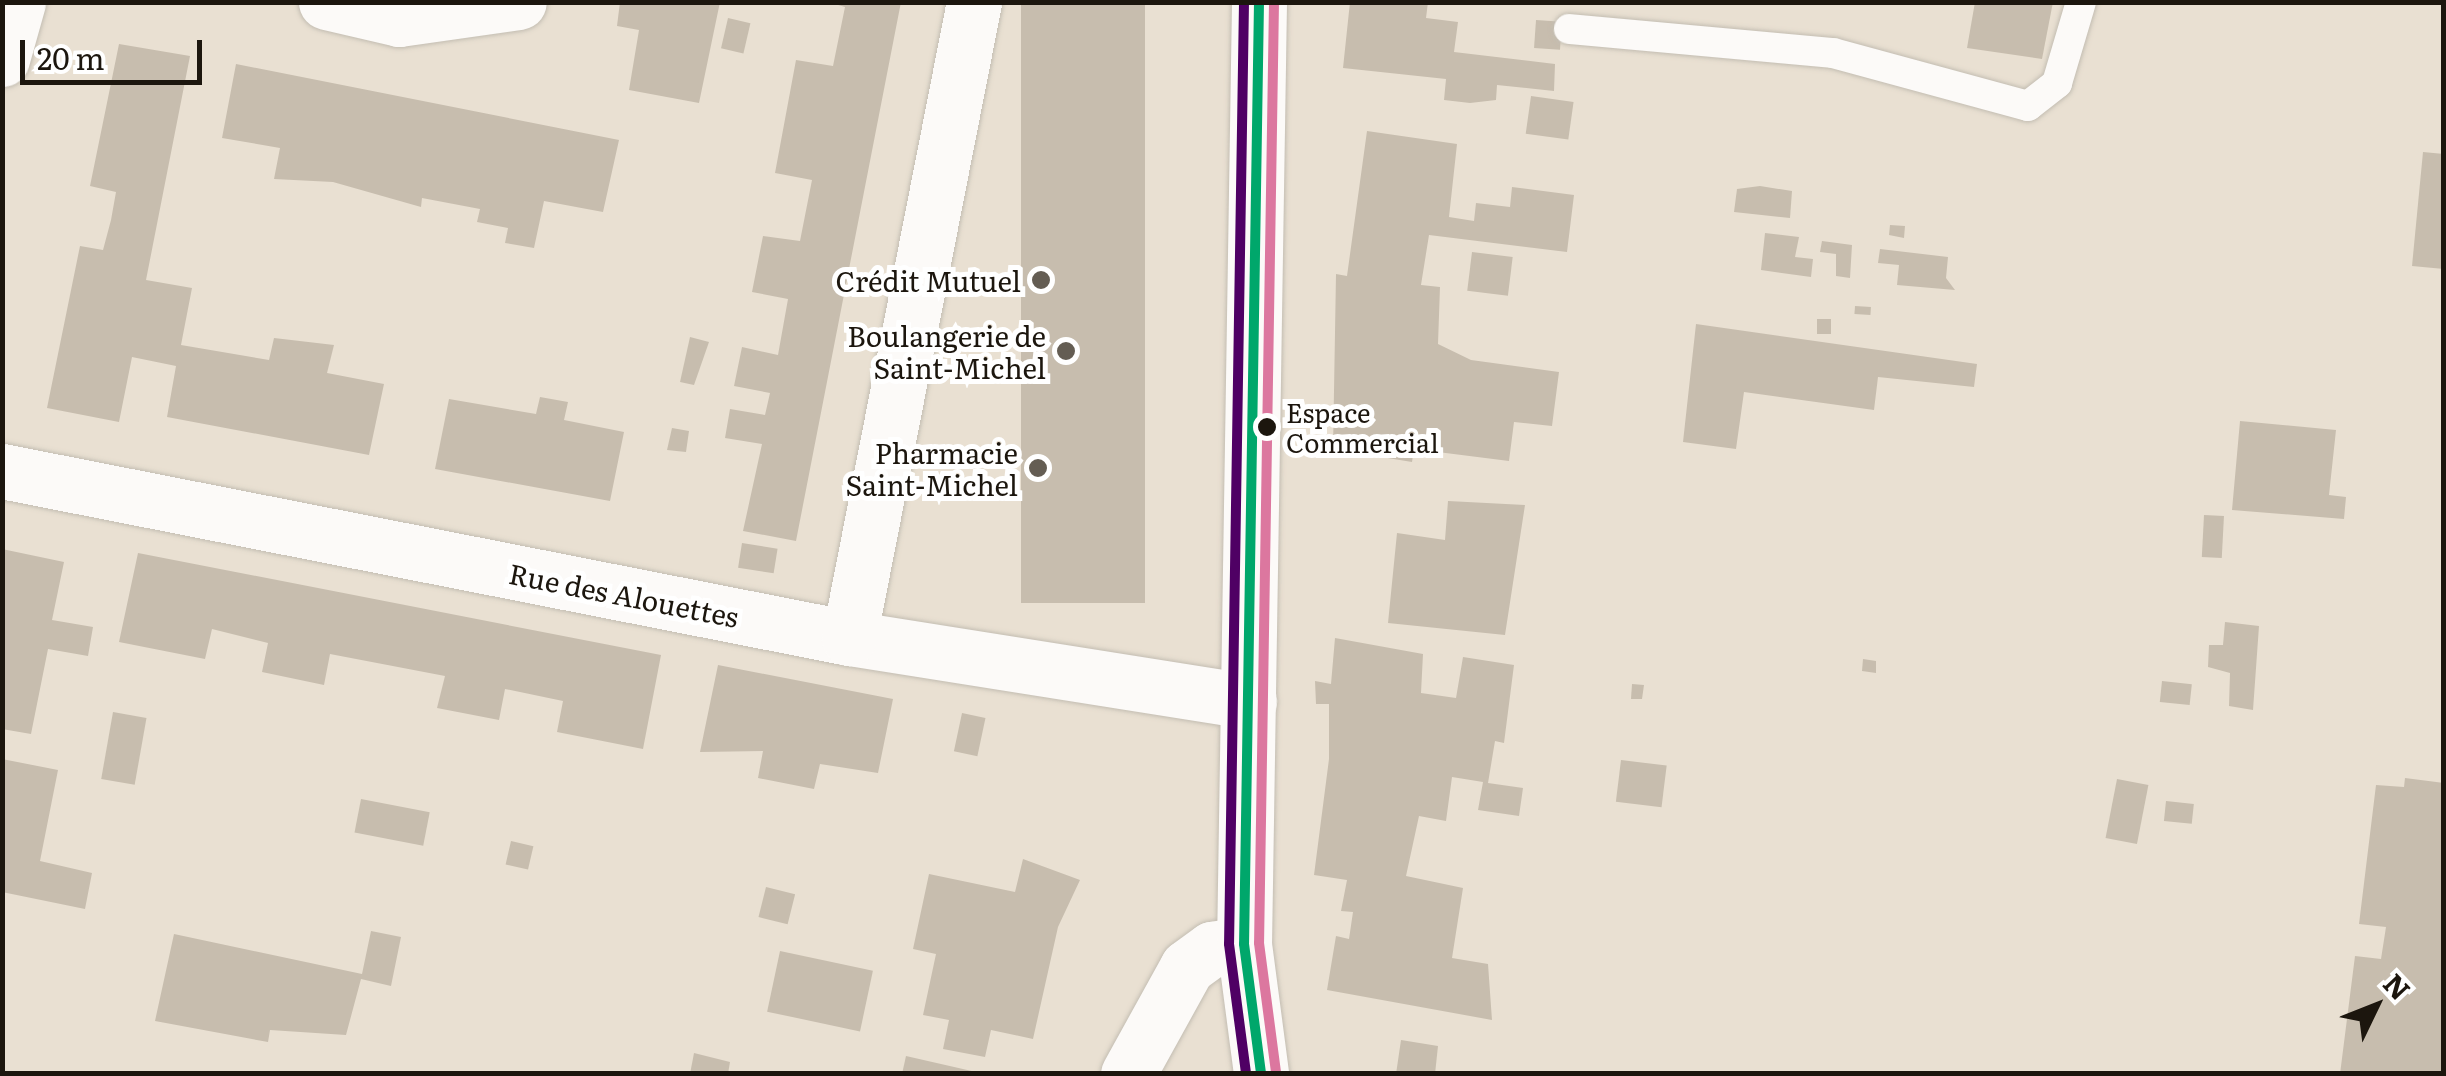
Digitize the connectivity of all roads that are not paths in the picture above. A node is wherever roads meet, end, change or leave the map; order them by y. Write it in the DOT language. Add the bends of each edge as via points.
graph roads {
  1 [pos="18,2"];
  2 [pos="326,2"];
  3 [pos="519,2"];
  4 [pos="974,2"];
  5 [pos="1259,2"];
  6 [pos="2081,2"];
  7 [pos="1569,29"];
  8 [pos="2,60"];
  9 [pos="2,471"];
  10 [pos="849,638"];
  11 [pos="1249,701"];
  12 [pos="1244,944"];
  13 [pos="1128,1074"];
  14 [pos="1262,1074"];
  1 -- 8 [label="street"];
  2 -- 3 [label="street" via="400,19"];
  4 -- 10 [label="street"];
  5 -- 11 [label="street"];
  6 -- 7 [label="lane" via="2058,83 2028,106 1833,53"];
  9 -- 10 [label="street, Rue des Alouettes"];
  10 -- 11 [label="street, Rue des Alouettes"];
  11 -- 12 [label="street"];
  12 -- 13 [label="street" via="1212,949 1187,966"];
  12 -- 14 [label="street"];
}
